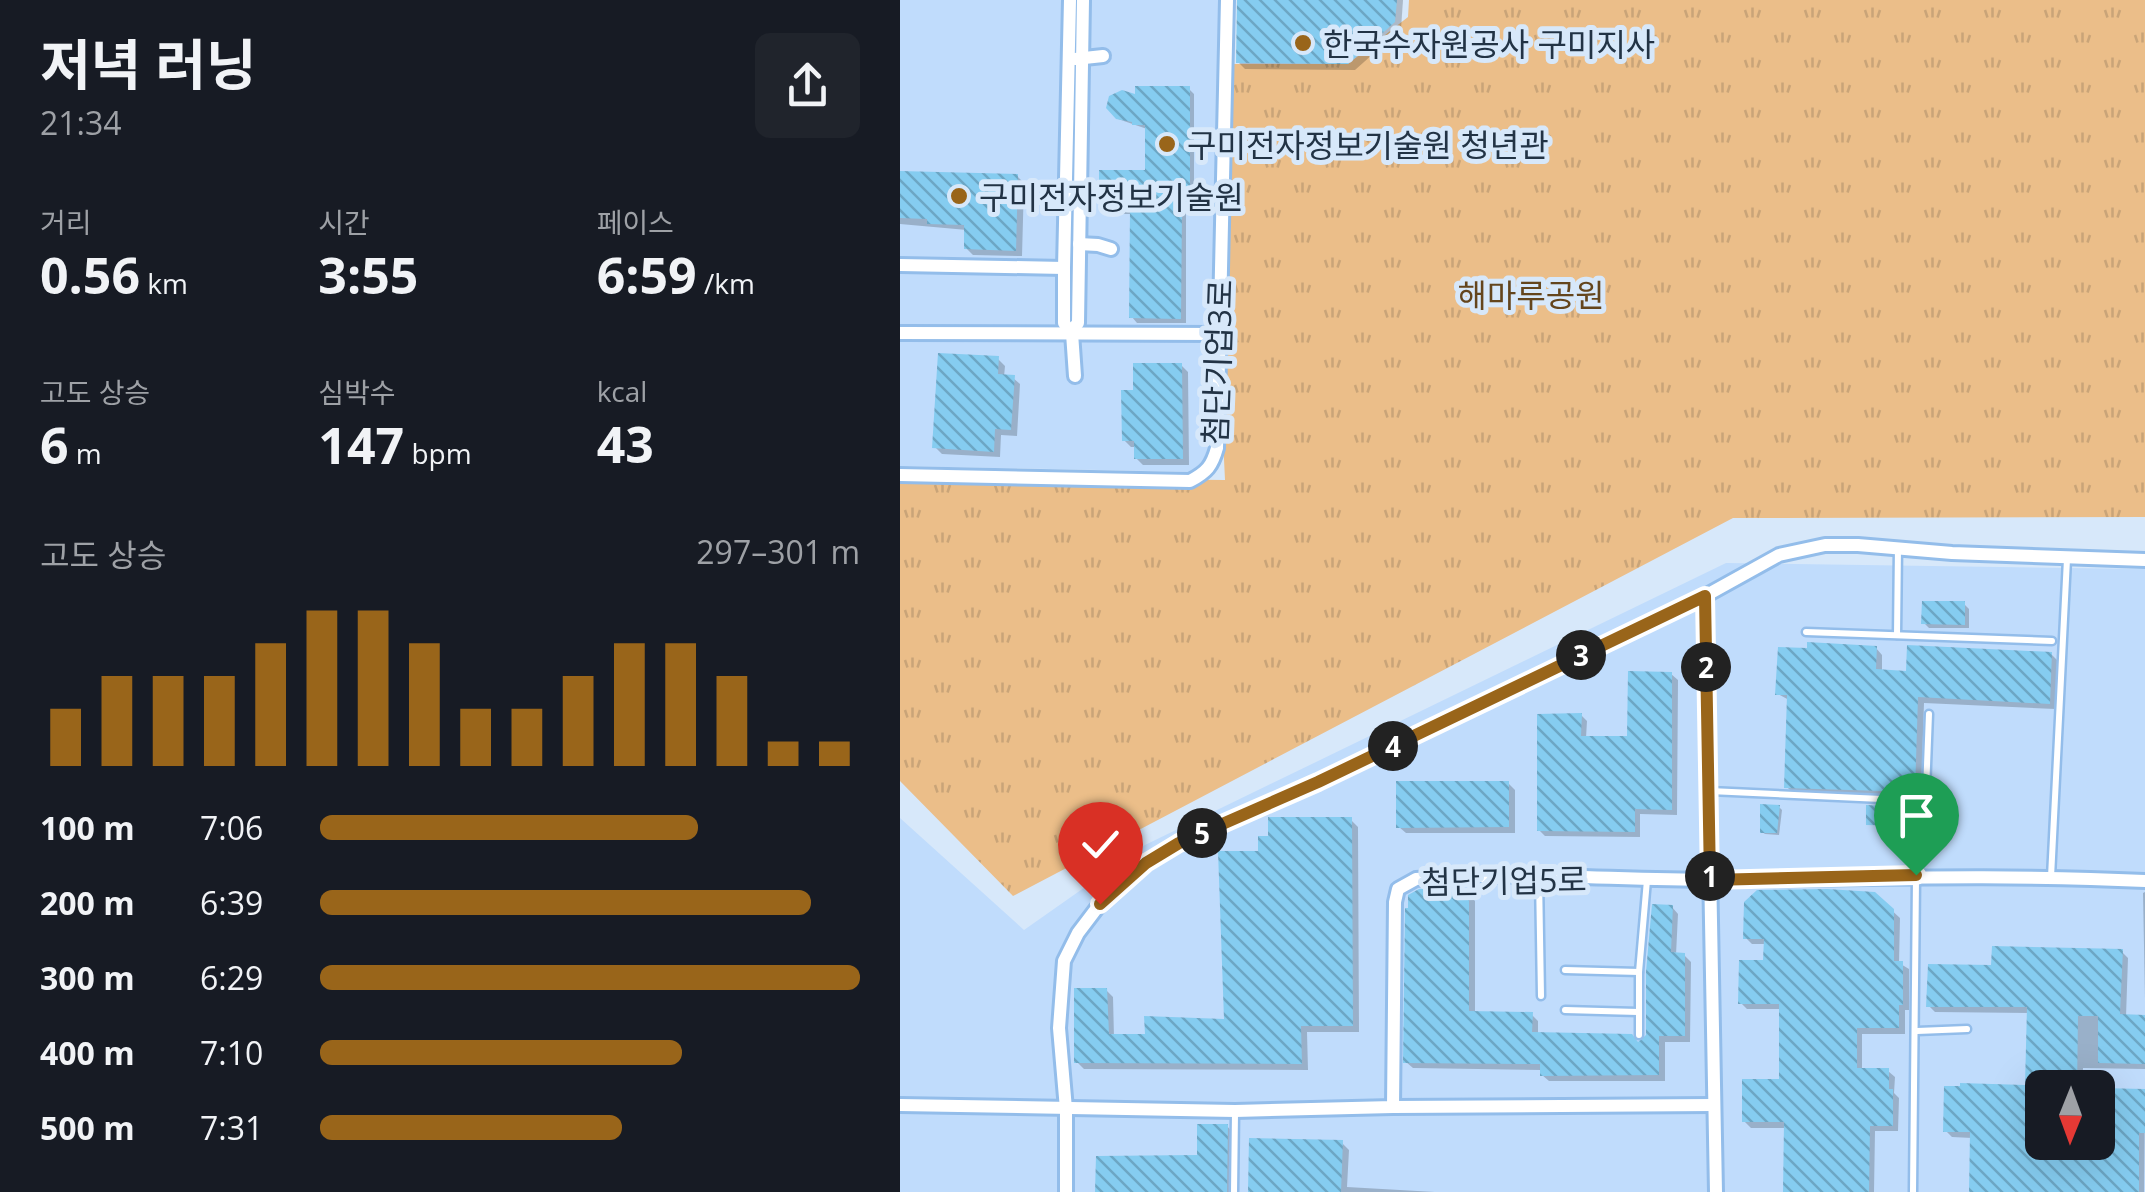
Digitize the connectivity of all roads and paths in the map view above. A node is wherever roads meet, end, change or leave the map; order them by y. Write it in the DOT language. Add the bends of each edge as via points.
graph roads {
  1 [pos="1070,0"];
  2 [pos="1083,0"];
  3 [pos="1227,0"];
  4 [pos="1102,56"];
  5 [pos="1076,59"];
  6 [pos="1079,244"];
  7 [pos="1111,249"];
  8 [pos="900,265"];
  9 [pos="1064,268"];
  10 [pos="1071,332"];
  11 [pos="900,333"];
  12 [pos="1218,334"];
  13 [pos="1075,376"];
  14 [pos="900,475"];
  15 [pos="1898,548"];
  16 [pos="2067,560"];
  17 [pos="2145,560"];
  18 [pos="1705,596"];
  19 [pos="1806,632"];
  20 [pos="1897,635"];
  21 [pos="2052,640"];
  22 [pos="1929,714"];
  23 [pos="1708,791"];
  24 [pos="1925,801"];
  25 [pos="1924,843"];
  26 [pos="1916,875"];
  27 [pos="1539,876"];
  28 [pos="2052,876"];
  29 [pos="1647,878"];
  30 [pos="1710,880"];
  31 [pos="2145,881"];
  32 [pos="1565,970"];
  33 [pos="1638,972"];
  34 [pos="1541,996"];
  35 [pos="1564,1010"];
  36 [pos="1638,1012"];
  37 [pos="1967,1030"];
  38 [pos="1917,1031"];
  39 [pos="1639,1035"];
  40 [pos="1714,1105"];
  41 [pos="900,1106"];
  42 [pos="1393,1107"];
  43 [pos="1066,1109"];
  44 [pos="1235,1111"];
  45 [pos="1066,1192"];
  46 [pos="1234,1192"];
  47 [pos="1716,1192"];
  48 [pos="1913,1192"];
  1 -- 5 [label="street"];
  2 -- 5 [label="street"];
  3 -- 12 [label="street, 첨단기업3로"];
  4 -- 5 [label="street"];
  5 -- 6 [label="street"];
  5 -- 9 [label="street"];
  6 -- 7 [label="street"];
  6 -- 10 [label="street" via="1078,322"];
  8 -- 9 [label="street"];
  9 -- 10 [label="street" via="1064,322"];
  10 -- 11 [label="street"];
  10 -- 12 [label="street"];
  10 -- 13 [label="street"];
  12 -- 14 [label="street, 첨단기업3로" via="1217,448 1206,473 1190,481"];
  15 -- 16 [label="street"];
  15 -- 18 [label="street" via="1790,552"];
  15 -- 20 [label="lane"];
  16 -- 17 [label="street"];
  16 -- 28 [label="lane"];
  18 -- 23 [label="street"];
  18 -- 43 [label="street" via="1146,863 1100,904 1064,960 1059,1028"];
  19 -- 20 [label="lane"];
  20 -- 21 [label="lane"];
  22 -- 24 [label="lane"];
  23 -- 24 [label="lane"];
  23 -- 30 [label="street"];
  24 -- 25 [label="lane"];
  26 -- 28 [label="street, 첨단기업5로"];
  26 -- 30 [label="street, 첨단기업5로"];
  26 -- 38 [label="lane"];
  27 -- 29 [label="street, 첨단기업5로"];
  27 -- 34 [label="lane"];
  27 -- 42 [label="street, 첨단기업5로" via="1416,878 1398,889"];
  28 -- 31 [label="street, 첨단기업5로"];
  29 -- 30 [label="street, 첨단기업5로"];
  29 -- 33 [label="lane"];
  30 -- 40 [label="street"];
  32 -- 33 [label="lane"];
  33 -- 36 [label="lane"];
  35 -- 36 [label="lane"];
  36 -- 39 [label="lane"];
  37 -- 38 [label="lane"];
  38 -- 48 [label="lane"];
  40 -- 42 [label="street"];
  40 -- 47 [label="street"];
  41 -- 43 [label="street"];
  42 -- 44 [label="street"];
  43 -- 44 [label="street"];
  43 -- 45 [label="street"];
  44 -- 46 [label="lane"];
}
